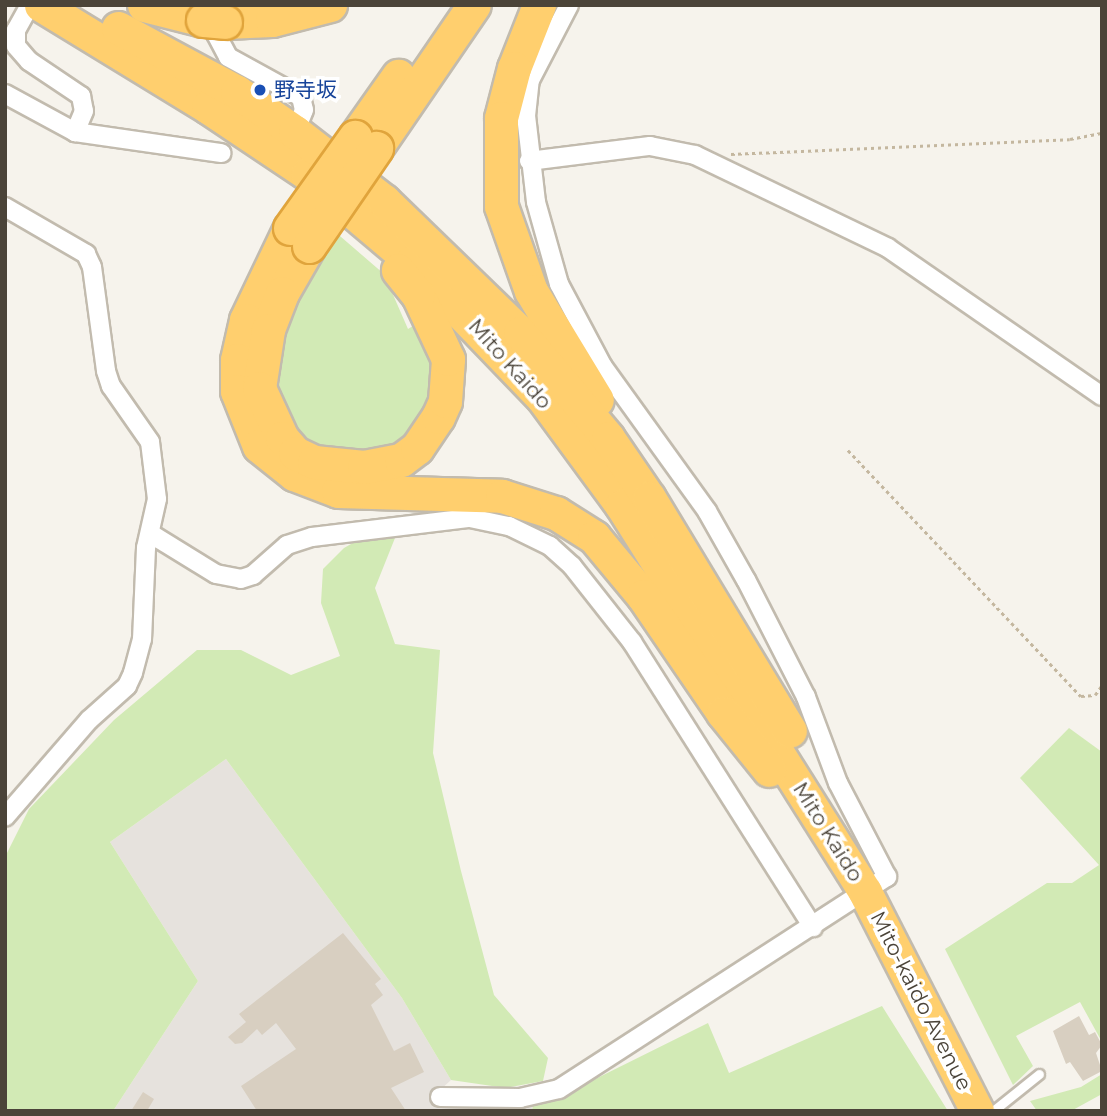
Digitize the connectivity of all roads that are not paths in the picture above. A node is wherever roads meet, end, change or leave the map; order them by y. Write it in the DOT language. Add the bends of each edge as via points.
graph roads {
  1 [pos="30,5"];
  2 [pos="41,5"];
  3 [pos="76,5"];
  4 [pos="144,5"];
  5 [pos="330,5"];
  6 [pos="449,5"];
  7 [pos="474,5"];
  8 [pos="539,5"];
  9 [pos="569,5"];
  10 [pos="216,16"];
  11 [pos="5,94"];
  12 [pos="75,132"];
  13 [pos="295,132"];
  14 [pos="260,141"];
  15 [pos="366,142"];
  16 [pos="221,153"];
  17 [pos="529,161"];
  18 [pos="5,207"];
  19 [pos="300,237"];
  20 [pos="1102,396"];
  21 [pos="151,534"];
  22 [pos="693,566"];
  23 [pos="5,817"];
  24 [pos="824,828"];
  25 [pos="865,892"];
  26 [pos="813,927"];
  27 [pos="1039,1074"];
  28 [pos="440,1097"];
  29 [pos="977,1111"];
  30 [pos="993,1111"];
  1 -- 12 [label="street" via="16,30 16,46 29,61 81,96 84,110"];
  2 -- 14 [label="highway, Mito Kaido"];
  3 -- 13 [label="highway, Mito Kaido" via="237,92"];
  4 -- 10 [label="highway"];
  5 -- 10 [label="highway" via="272,20"];
  6 -- 15 [label="highway"];
  7 -- 15 [label="highway"];
  8 -- 22 [label="highway" via="514,68 501,118 501,206 531,290 656,495"];
  9 -- 17 [label="street" via="530,80"];
  10 -- 13 [label="street" via="216,34 228,57 301,97 304,110"];
  11 -- 12 [label="street"];
  12 -- 16 [label="street"];
  13 -- 22 [label="highway, Mito Kaido" via="384,201 520,333 608,438"];
  14 -- 19 [label="highway" via="391,260 441,336 448,359 445,401 417,449 401,460 364,467 314,462 295,453 270,419 259,388 261,357"];
  14 -- 24 [label="highway, Mito Kaido" via="308,174 412,262 542,397 622,506"];
  15 -- 19 [label="highway, bridge"];
  17 -- 20 [label="street" via="650,146 695,155 888,248"];
  17 -- 25 [label="street" via="541,229 559,284 603,367 707,512 806,697 838,783 887,877"];
  18 -- 21 [label="street" via="75,246 92,267 106,371 153,452 157,499"];
  19 -- 24 [label="highway" via="246,320 237,360 237,391 259,446 294,474 338,492 502,496 556,513 593,537 643,596 730,722"];
  21 -- 23 [label="street" via="143,566 142,639 127,686 89,720"];
  21 -- 26 [label="street" via="216,574 241,579 253,575 287,545 312,537 470,518 509,526 550,546 572,566 632,642"];
  22 -- 25 [label="highway, Mito Kaido" via="802,752 856,863"];
  24 -- 25 [label="highway, Mito Kaido"];
  25 -- 26 [label="street"];
  25 -- 29 [label="highway, Mito-kaido Avenue"];
  26 -- 28 [label="street" via="559,1089 520,1098"];
  27 -- 30 [label="lane"];
}
